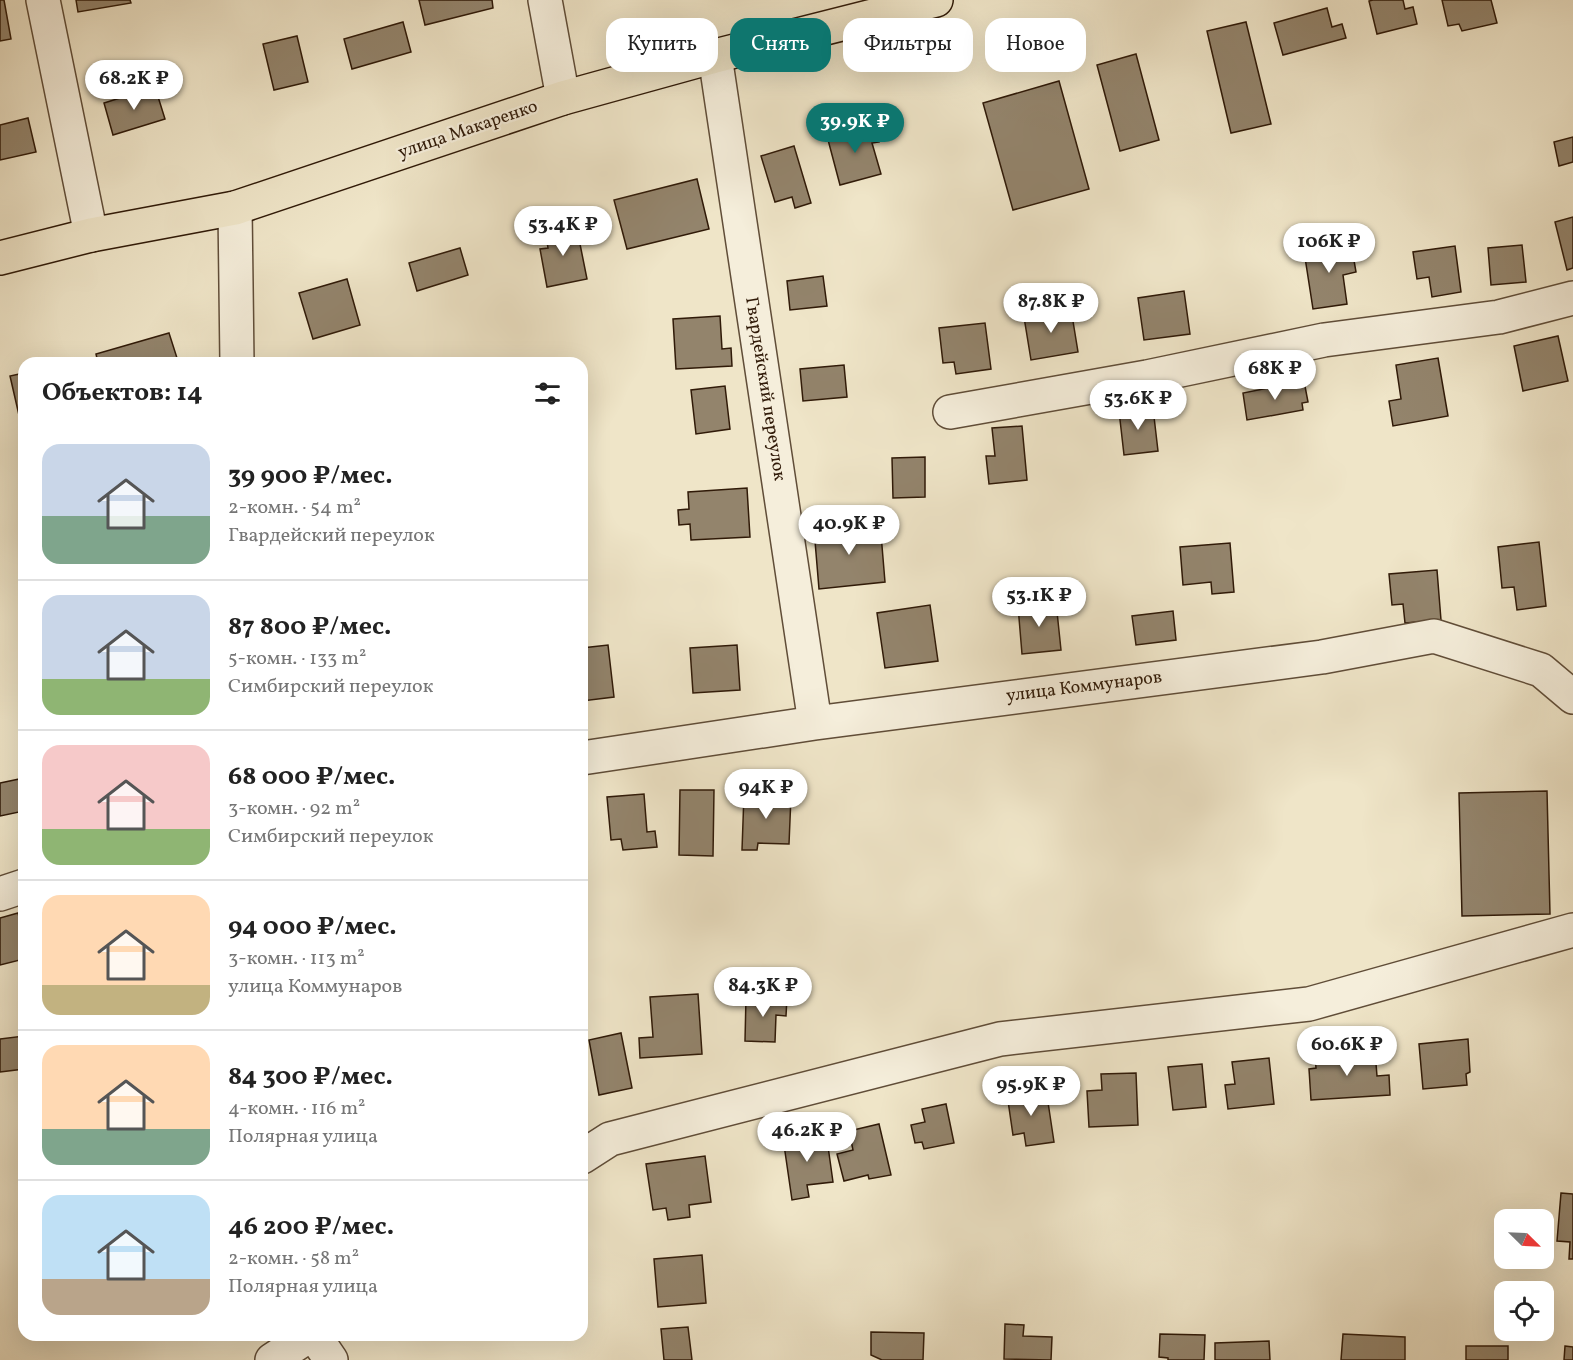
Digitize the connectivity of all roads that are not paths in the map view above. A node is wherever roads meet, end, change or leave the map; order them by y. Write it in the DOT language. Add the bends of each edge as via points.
graph roads {
  1 [pos="43,0"];
  2 [pos="544,0"];
  3 [pos="936,0"];
  4 [pos="718,55"];
  5 [pos="657,72"];
  6 [pos="717,72"];
  7 [pos="563,98"];
  8 [pos="235,208"];
  9 [pos="91,235"];
  10 [pos="0,258"];
  11 [pos="1573,298"];
  12 [pos="237,357"];
  13 [pos="950,412"];
  14 [pos="1573,697"];
  15 [pos="815,723"];
  16 [pos="588,757"];
  17 [pos="18,888"];
  18 [pos="0,894"];
  19 [pos="1573,930"];
  20 [pos="588,1153"];
  21 [pos="302,1341"];
  22 [pos="317,1341"];
  23 [pos="272,1360"];
  24 [pos="331,1360"];
  1 -- 9 [label="street"];
  2 -- 7 [label="street"];
  3 -- 4 [label="main road, улица Макаренко"];
  5 -- 7 [label="main road, улица Макаренко"];
  6 -- 15 [label="street, Гвардейский переулок"];
  7 -- 8 [label="main road, улица Макаренко"];
  8 -- 9 [label="main road, улица Макаренко"];
  8 -- 12 [label="street"];
  9 -- 10 [label="main road, улица Макаренко"];
  11 -- 13 [label="street" via="1499,317 1324,340"];
  14 -- 15 [label="street, улица Коммунаров" via="1541,670 1434,636 1322,657"];
  15 -- 16 [label="street, улица Коммунаров"];
  17 -- 18 [label="street"];
  19 -- 20 [label="street" via="1309,1004 1000,1039 610,1139"];
  21 -- 23 [label="street"];
  22 -- 24 [label="street"];
}
